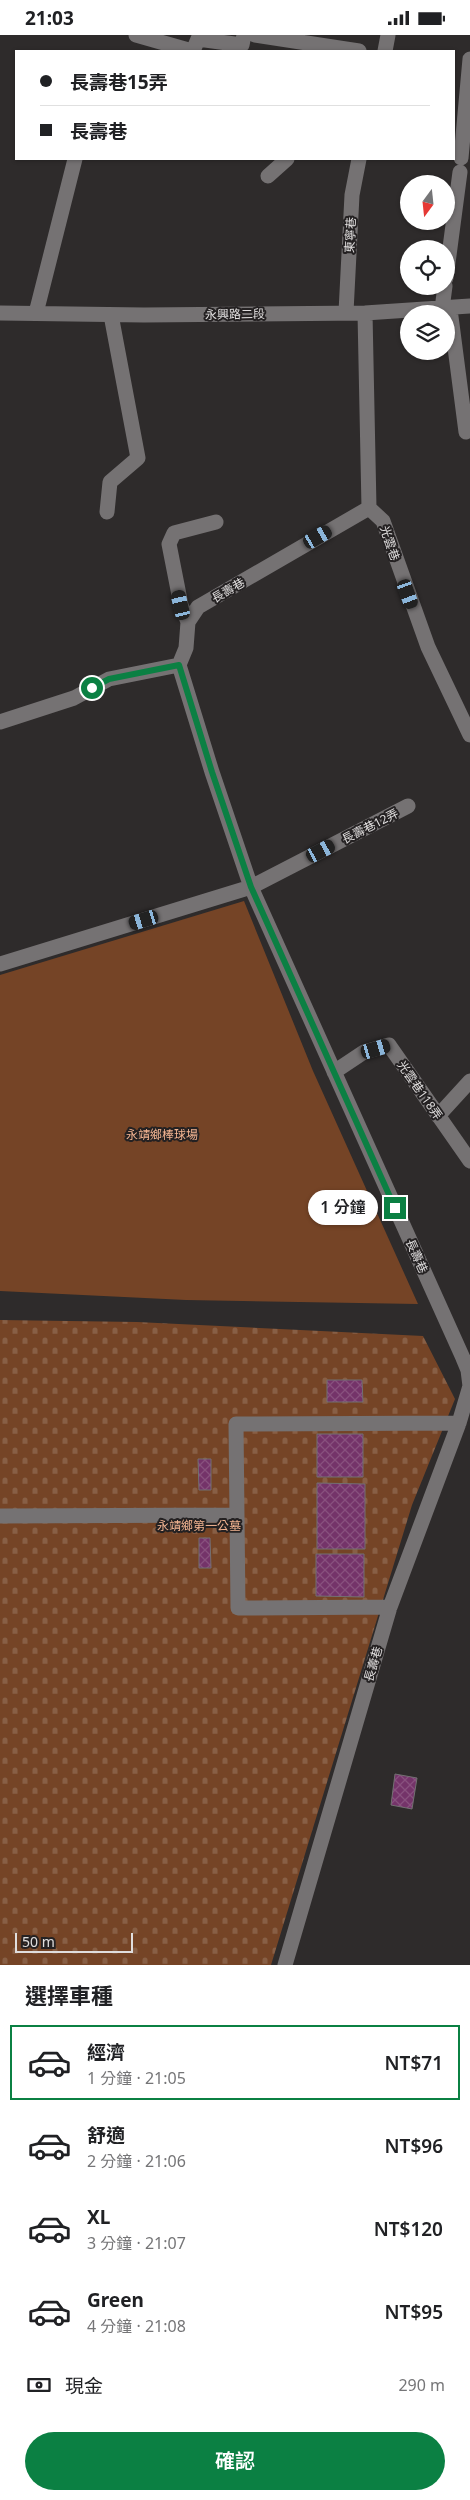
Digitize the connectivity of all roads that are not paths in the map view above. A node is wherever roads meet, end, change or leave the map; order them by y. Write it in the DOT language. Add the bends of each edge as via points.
graph roads {
  1 [pos="136,35"];
  2 [pos="244,35"];
  3 [pos="255,35"];
  4 [pos="388,35"];
  5 [pos="188,50"];
  6 [pos="192,50"];
  7 [pos="352,50"];
  8 [pos="385,50"];
  9 [pos="470,59"];
  10 [pos="461,89"];
  11 [pos="75,160"];
  12 [pos="287,160"];
  13 [pos="359,160"];
  14 [pos="268,176"];
  15 [pos="451,240"];
  16 [pos="470,306"];
  17 [pos="455,308"];
  18 [pos="400,311"];
  19 [pos="346,312"];
  20 [pos="0,313"];
  21 [pos="36,313"];
  22 [pos="365,313"];
  23 [pos="111,315"];
  24 [pos="454,360"];
  25 [pos="466,432"];
  26 [pos="369,508"];
  27 [pos="107,512"];
  28 [pos="216,522"];
  29 [pos="188,622"];
  30 [pos="179,665"];
  31 [pos="0,722"];
  32 [pos="470,735"];
  33 [pos="408,806"];
  34 [pos="251,887"];
  35 [pos="0,964"];
  36 [pos="334,1072"];
  37 [pos="470,1081"];
  38 [pos="438,1116"];
  39 [pos="470,1161"];
  40 [pos="466,1358"];
  41 [pos="459,1423"];
  42 [pos="236,1515"];
  43 [pos="0,1516"];
  44 [pos="390,1607"];
  45 [pos="285,1965"];
  1 -- 5 [label="street"];
  2 -- 6 [label="street" via="242,45 198,39"];
  3 -- 7 [label="street"];
  4 -- 8 [label="street"];
  9 -- 10 [label="street"];
  10 -- 15 [label="street" via="460,165"];
  11 -- 21 [label="street"];
  12 -- 14 [label="street"];
  13 -- 19 [label="street, 東寧巷" via="352,195"];
  16 -- 17 [label="street, 永興路二段"];
  18 -- 22 [label="street, 永興路二段"];
  19 -- 22 [label="street, 永興路二段"];
  19 -- 23 [label="street, 永興路二段"];
  20 -- 21 [label="street, 永興路二段"];
  21 -- 23 [label="street, 永興路二段"];
  22 -- 26 [label="street"];
  23 -- 27 [label="street" via="138,458 110,482"];
  24 -- 25 [label="street"];
  26 -- 29 [label="street, 長壽巷" via="198,607"];
  26 -- 32 [label="street, 光雲巷" via="383,521 428,647"];
  28 -- 29 [label="street" via="174,533 169,544 181,605"];
  29 -- 30 [label="street" via="186,648"];
  30 -- 31 [label="street" via="109,679 74,698"];
  30 -- 34 [label="street, 長壽巷"];
  33 -- 34 [label="street, 長壽巷12弄"];
  34 -- 35 [label="street, 長壽巷12弄"];
  34 -- 36 [label="street, 長壽巷"];
  36 -- 38 [label="street, 光雲巷118弄" via="364,1052 389,1045"];
  36 -- 40 [label="street, 長壽巷"];
  37 -- 38 [label="street"];
  38 -- 39 [label="street, 光雲巷118弄"];
  40 -- 41 [label="street, 長壽巷" via="470,1386"];
  41 -- 42 [label="street" via="236,1424"];
  41 -- 44 [label="street, 長壽巷"];
  42 -- 43 [label="street"];
  42 -- 44 [label="street" via="238,1609"];
  44 -- 45 [label="street, 長壽巷"];
}
